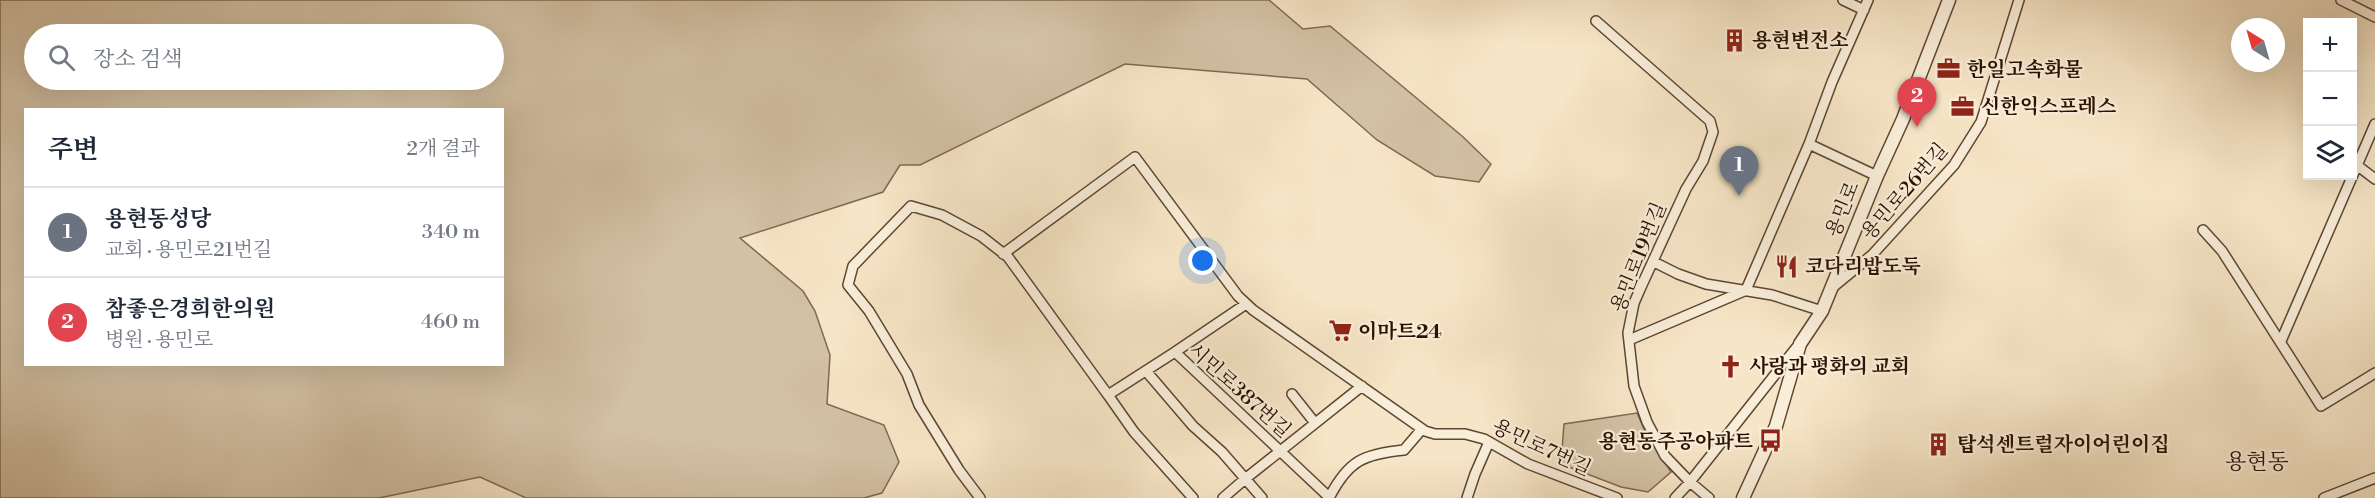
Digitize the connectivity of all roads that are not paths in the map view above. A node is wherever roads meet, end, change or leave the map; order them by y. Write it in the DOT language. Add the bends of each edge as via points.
graph roads {
  1 [pos="1843,0"];
  2 [pos="1868,0"];
  3 [pos="1949,0"];
  4 [pos="2019,0"];
  5 [pos="2341,0"];
  6 [pos="1864,10"];
  7 [pos="2375,17"];
  8 [pos="1596,21"];
  9 [pos="2375,124"];
  10 [pos="1809,144"];
  11 [pos="2358,166"];
  12 [pos="1876,176"];
  13 [pos="2375,179"];
  14 [pos="2203,230"];
  15 [pos="1003,254"];
  16 [pos="1654,262"];
  17 [pos="1831,289"];
  18 [pos="1746,290"];
  19 [pos="1246,304"];
  20 [pos="1822,310"];
  21 [pos="1629,340"];
  22 [pos="2280,341"];
  23 [pos="1800,344"];
  24 [pos="1175,352"];
  25 [pos="1146,371"];
  26 [pos="2375,373"];
  27 [pos="1362,386"];
  28 [pos="1292,394"];
  29 [pos="1108,395"];
  30 [pos="1315,423"];
  31 [pos="1422,429"];
  32 [pos="1489,442"];
  33 [pos="1281,450"];
  34 [pos="2375,478"];
  35 [pos="1245,479"];
  36 [pos="1690,482"];
  37 [pos="980,498"];
  38 [pos="1193,498"];
  39 [pos="1223,498"];
  40 [pos="1262,498"];
  41 [pos="1330,498"];
  42 [pos="1467,498"];
  43 [pos="1617,498"];
  44 [pos="1675,498"];
  45 [pos="1709,498"];
  46 [pos="1743,498"];
  47 [pos="2324,498"];
  1 -- 6 [label="street"];
  2 -- 6 [label="street"];
  3 -- 12 [label="street, 용민로" via="1903,119"];
  4 -- 17 [label="street, 용민로26번길" via="1981,122 1954,165 1872,255"];
  5 -- 7 [label="street"];
  6 -- 10 [label="street"];
  8 -- 16 [label="street, 용민로19번길" via="1710,121 1712,127 1703,160"];
  9 -- 11 [label="street"];
  10 -- 12 [label="street"];
  10 -- 18 [label="street"];
  11 -- 13 [label="street"];
  11 -- 22 [label="street"];
  12 -- 17 [label="street, 용민로"];
  14 -- 22 [label="street" via="2222,251"];
  15 -- 19 [label="street, 용민로7번길" via="1136,157"];
  15 -- 29 [label="street"];
  15 -- 37 [label="street" via="981,236 942,215 911,207 853,267 848,285 869,311 907,374 919,405"];
  16 -- 18 [label="street" via="1706,284"];
  16 -- 21 [label="street, 용민로19번길" via="1634,303"];
  17 -- 20 [label="street, 용민로"];
  18 -- 20 [label="street"];
  18 -- 21 [label="street"];
  19 -- 24 [label="street"];
  19 -- 27 [label="street, 용민로7번길"];
  20 -- 23 [label="street, 용민로"];
  21 -- 36 [label="street, 용민로19번길" via="1634,386 1647,423 1665,456"];
  22 -- 26 [label="street" via="2321,406"];
  23 -- 36 [label="street"];
  23 -- 46 [label="street, 용민로" via="1776,426"];
  24 -- 25 [label="street, 시민로387번길"];
  24 -- 33 [label="street, 시민로387번길"];
  25 -- 29 [label="street, 시민로387번길"];
  25 -- 35 [label="street" via="1192,426"];
  27 -- 30 [label="street"];
  27 -- 31 [label="street, 용민로7번길"];
  28 -- 30 [label="street"];
  29 -- 38 [label="street" via="1134,432"];
  30 -- 33 [label="street"];
  31 -- 32 [label="street, 용민로7번길" via="1435,434 1465,434"];
  31 -- 41 [label="street" via="1404,450 1371,455 1350,465"];
  32 -- 42 [label="street"];
  32 -- 43 [label="street, 용민로7번길" via="1528,464"];
  33 -- 35 [label="street"];
  33 -- 41 [label="street, 시민로387번길"];
  34 -- 47 [label="street"];
  35 -- 39 [label="street"];
  35 -- 40 [label="street"];
  36 -- 44 [label="street"];
  36 -- 45 [label="street, 용민로19번길"];
}
